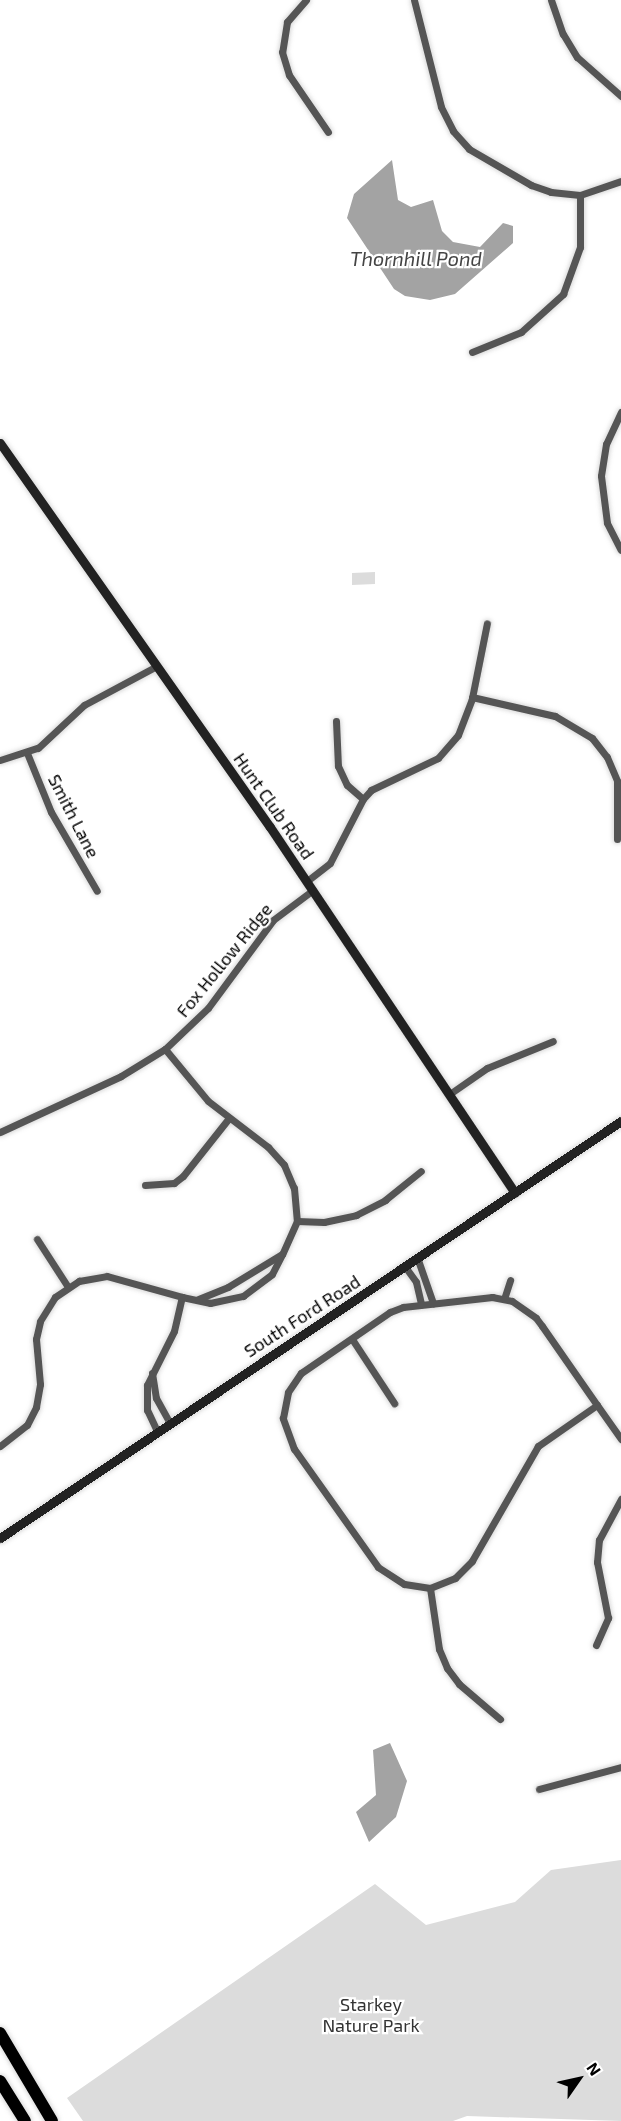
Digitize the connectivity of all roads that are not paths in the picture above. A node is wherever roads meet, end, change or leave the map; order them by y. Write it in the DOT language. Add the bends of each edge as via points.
graph roads {
  1 [pos="306,0"];
  2 [pos="414,0"];
  3 [pos="551,0"];
  4 [pos="621,96"];
  5 [pos="328,132"];
  6 [pos="621,181"];
  7 [pos="580,195"];
  8 [pos="472,352"];
  9 [pos="621,412"];
  10 [pos="0,443"];
  11 [pos="621,550"];
  12 [pos="487,623"];
  13 [pos="155,668"];
  14 [pos="472,697"];
  15 [pos="336,721"];
  16 [pos="27,753"];
  17 [pos="0,760"];
  18 [pos="363,799"];
  19 [pos="617,839"];
  20 [pos="306,880"];
  21 [pos="313,890"];
  22 [pos="97,891"];
  23 [pos="553,1041"];
  24 [pos="165,1049"];
  25 [pos="451,1093"];
  26 [pos="229,1118"];
  27 [pos="621,1121"];
  28 [pos="0,1132"];
  29 [pos="421,1171"];
  30 [pos="146,1185"];
  31 [pos="515,1193"];
  32 [pos="297,1221"];
  33 [pos="37,1239"];
  34 [pos="282,1254"];
  35 [pos="418,1260"];
  36 [pos="406,1268"];
  37 [pos="510,1280"];
  38 [pos="68,1287"];
  39 [pos="182,1297"];
  40 [pos="198,1299"];
  41 [pos="504,1299"];
  42 [pos="433,1303"];
  43 [pos="421,1304"];
  44 [pos="352,1339"];
  45 [pos="152,1373"];
  46 [pos="394,1403"];
  47 [pos="597,1405"];
  48 [pos="170,1423"];
  49 [pos="158,1431"];
  50 [pos="621,1439"];
  51 [pos="0,1446"];
  52 [pos="621,1499"];
  53 [pos="0,1538"];
  54 [pos="430,1588"];
  55 [pos="596,1645"];
  56 [pos="500,1719"];
  57 [pos="621,1767"];
  58 [pos="539,1789"];
  59 [pos="0,2033"];
  60 [pos="0,2081"];
  61 [pos="0,2086"];
  62 [pos="14,2108"];
  63 [pos="17,2121"];
  64 [pos="25,2121"];
  65 [pos="52,2121"];
  1 -- 5 [label="street" via="287,22 282,52 289,75"];
  2 -- 7 [label="street" via="441,107 461,141 484,160 531,185"];
  3 -- 4 [label="street" via="563,34 577,57"];
  6 -- 7 [label="street"];
  7 -- 8 [label="street" via="580,247 562,294 521,332"];
  9 -- 11 [label="street" via="606,444 601,476 606,518"];
  10 -- 13 [label="street, Hunt Club Road"];
  12 -- 14 [label="street"];
  13 -- 16 [label="street" via="84,705 53,738"];
  13 -- 20 [label="street, Hunt Club Road"];
  14 -- 18 [label="street" via="464,725 444,753 389,779"];
  14 -- 19 [label="street" via="555,716 592,738 607,757 617,781"];
  15 -- 18 [label="street" via="338,766 347,785"];
  16 -- 17 [label="street"];
  16 -- 22 [label="street, Smith Lane" via="51,812"];
  18 -- 20 [label="street" via="330,863"];
  20 -- 21 [label="street, Hunt Club Road"];
  21 -- 24 [label="street, Fox Hollow Ridge" via="273,920 208,1008"];
  21 -- 25 [label="street, Hunt Club Road"];
  23 -- 25 [label="street" via="487,1068"];
  24 -- 26 [label="street" via="196,1090"];
  24 -- 28 [label="street, Fox Hollow Ridge" via="121,1076"];
  25 -- 31 [label="street, Hunt Club Road"];
  26 -- 30 [label="street" via="183,1176 174,1183"];
  26 -- 32 [label="street" via="268,1147 284,1165 294,1188"];
  27 -- 31 [label="street, South Ford Road"];
  29 -- 32 [label="street" via="385,1200 356,1215 324,1222"];
  31 -- 35 [label="street, South Ford Road"];
  32 -- 34 [label="street"];
  33 -- 38 [label="street"];
  34 -- 40 [label="street" via="228,1287"];
  34 -- 40 [label="street" via="272,1274 243,1296 221,1303"];
  35 -- 36 [label="street, South Ford Road"];
  35 -- 42 [label="street"];
  36 -- 43 [label="street" via="416,1282"];
  36 -- 48 [label="street, South Ford Road"];
  37 -- 41 [label="street"];
  38 -- 39 [label="street" via="107,1276"];
  38 -- 51 [label="street" via="49,1304 37,1329 40,1392 33,1416 19,1433"];
  39 -- 40 [label="street"];
  39 -- 45 [label="street" via="174,1331"];
  41 -- 42 [label="street"];
  41 -- 47 [label="street" via="536,1318"];
  42 -- 43 [label="street"];
  43 -- 44 [label="street" via="390,1312"];
  44 -- 46 [label="street"];
  44 -- 54 [label="street" via="293,1382 283,1410 284,1426 294,1449 378,1567 404,1584"];
  45 -- 48 [label="street" via="156,1398"];
  45 -- 49 [label="street" via="146,1403"];
  47 -- 50 [label="street"];
  47 -- 54 [label="street" via="538,1446 472,1561 455,1578"];
  48 -- 49 [label="street, South Ford Road"];
  49 -- 53 [label="street, South Ford Road"];
  52 -- 55 [label="street" via="599,1540 597,1562 608,1618"];
  54 -- 56 [label="street" via="439,1649 447,1668 459,1684"];
  57 -- 58 [label="street"];
  59 -- 65 [label="highway"];
  60 -- 62 [label="highway"];
  61 -- 62 [label="highway"];
  62 -- 63 [label="highway"];
  62 -- 64 [label="highway"];
}
